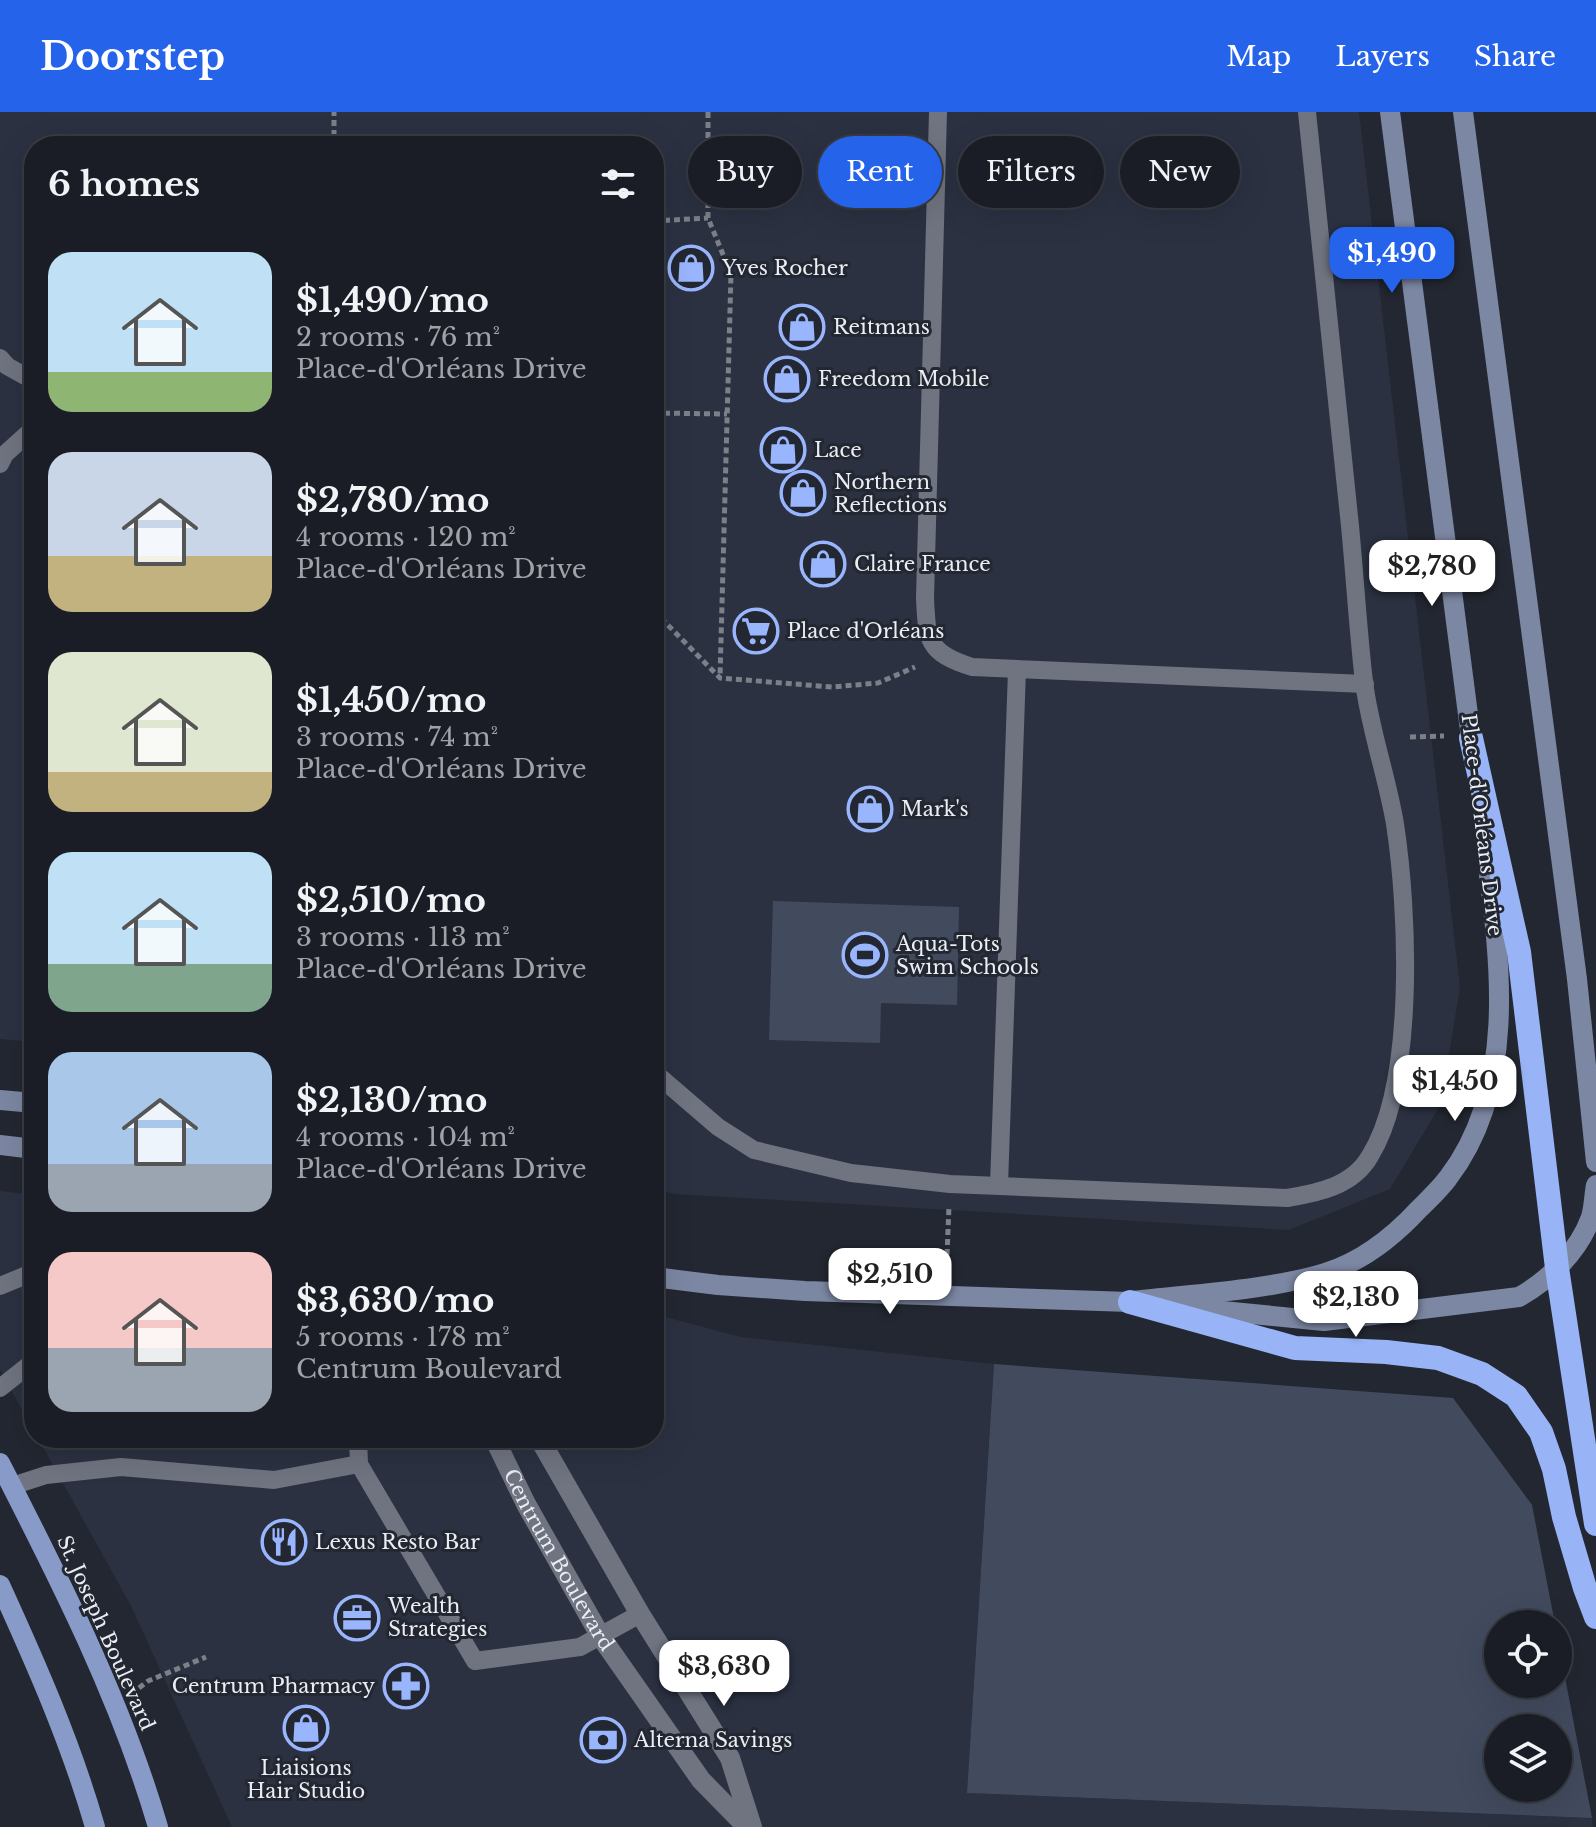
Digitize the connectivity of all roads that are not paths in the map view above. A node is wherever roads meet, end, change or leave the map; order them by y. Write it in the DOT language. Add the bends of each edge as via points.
graph roads {
  1 [pos="938,112"];
  2 [pos="1307,112"];
  3 [pos="1390,112"];
  4 [pos="1463,112"];
  5 [pos="1472,112"];
  6 [pos="1476,218"];
  7 [pos="0,358"];
  8 [pos="24,375"];
  9 [pos="24,437"];
  10 [pos="0,464"];
  11 [pos="1017,670"];
  12 [pos="1365,684"];
  13 [pos="1460,737"];
  14 [pos="664,1081"];
  15 [pos="0,1100"];
  16 [pos="24,1102"];
  17 [pos="0,1145"];
  18 [pos="24,1148"];
  19 [pos="1596,1162"];
  20 [pos="999,1185"];
  21 [pos="1596,1185"];
  22 [pos="1557,1268"];
  23 [pos="24,1276"];
  24 [pos="664,1278"];
  25 [pos="0,1286"];
  26 [pos="1130,1302"];
  27 [pos="24,1369"];
  28 [pos="0,1388"];
  29 [pos="358,1448"];
  30 [pos="499,1448"];
  31 [pos="545,1448"];
  32 [pos="0,1463"];
  33 [pos="359,1464"];
  34 [pos="12,1486"];
  35 [pos="1596,1524"];
  36 [pos="0,1585"];
  37 [pos="640,1614"];
  38 [pos="1596,1617"];
  39 [pos="601,1637"];
  40 [pos="95,1827"];
  41 [pos="158,1827"];
  42 [pos="750,1827"];
  1 -- 11 [label="lane" via="926,636 955,662"];
  2 -- 12 [label="lane"];
  3 -- 13 [label="main road, Place-d'Orléans Drive"];
  4 -- 6 [label="main road"];
  5 -- 6 [label="main road"];
  6 -- 19 [label="main road" via="1577,979"];
  7 -- 8 [label="lane"];
  9 -- 10 [label="lane"];
  11 -- 12 [label="lane"];
  11 -- 20 [label="lane"];
  12 -- 20 [label="lane" via="1395,823 1405,928 1397,1074 1370,1158 1323,1192 1287,1198"];
  13 -- 22 [label="highway" via="1519,952"];
  13 -- 26 [label="main road, Place-d'Orléans Drive" via="1498,943 1499,1012 1491,1083 1475,1133 1449,1178 1375,1249 1327,1273"];
  14 -- 20 [label="lane" via="754,1150 851,1173"];
  15 -- 16 [label="main road"];
  17 -- 18 [label="main road"];
  21 -- 22 [label="main road, Place-d'Orléans Drive" via="1591,1216"];
  22 -- 26 [label="main road, Place-d'Orléans Drive" via="1519,1297 1324,1321"];
  22 -- 35 [label="highway"];
  23 -- 25 [label="lane"];
  24 -- 26 [label="main road, Place-d'Orléans Drive" via="805,1291"];
  26 -- 38 [label="highway" via="1295,1348 1438,1358 1482,1374 1516,1396 1541,1432"];
  27 -- 28 [label="lane"];
  29 -- 33 [label="lane"];
  30 -- 39 [label="street, Centrum Boulevard"];
  31 -- 37 [label="street, Centrum Boulevard"];
  32 -- 34 [label="main road, St. Joseph Boulevard"];
  33 -- 34 [label="lane" via="274,1480 121,1467 46,1475"];
  33 -- 39 [label="lane" via="475,1661 580,1647"];
  34 -- 41 [label="main road, St. Joseph Boulevard" via="114,1701"];
  36 -- 40 [label="main road" via="42,1677"];
  37 -- 39 [label="lane"];
  37 -- 42 [label="street, Centrum Boulevard" via="730,1758"];
  39 -- 42 [label="street, Centrum Boulevard" via="701,1780"];
}
